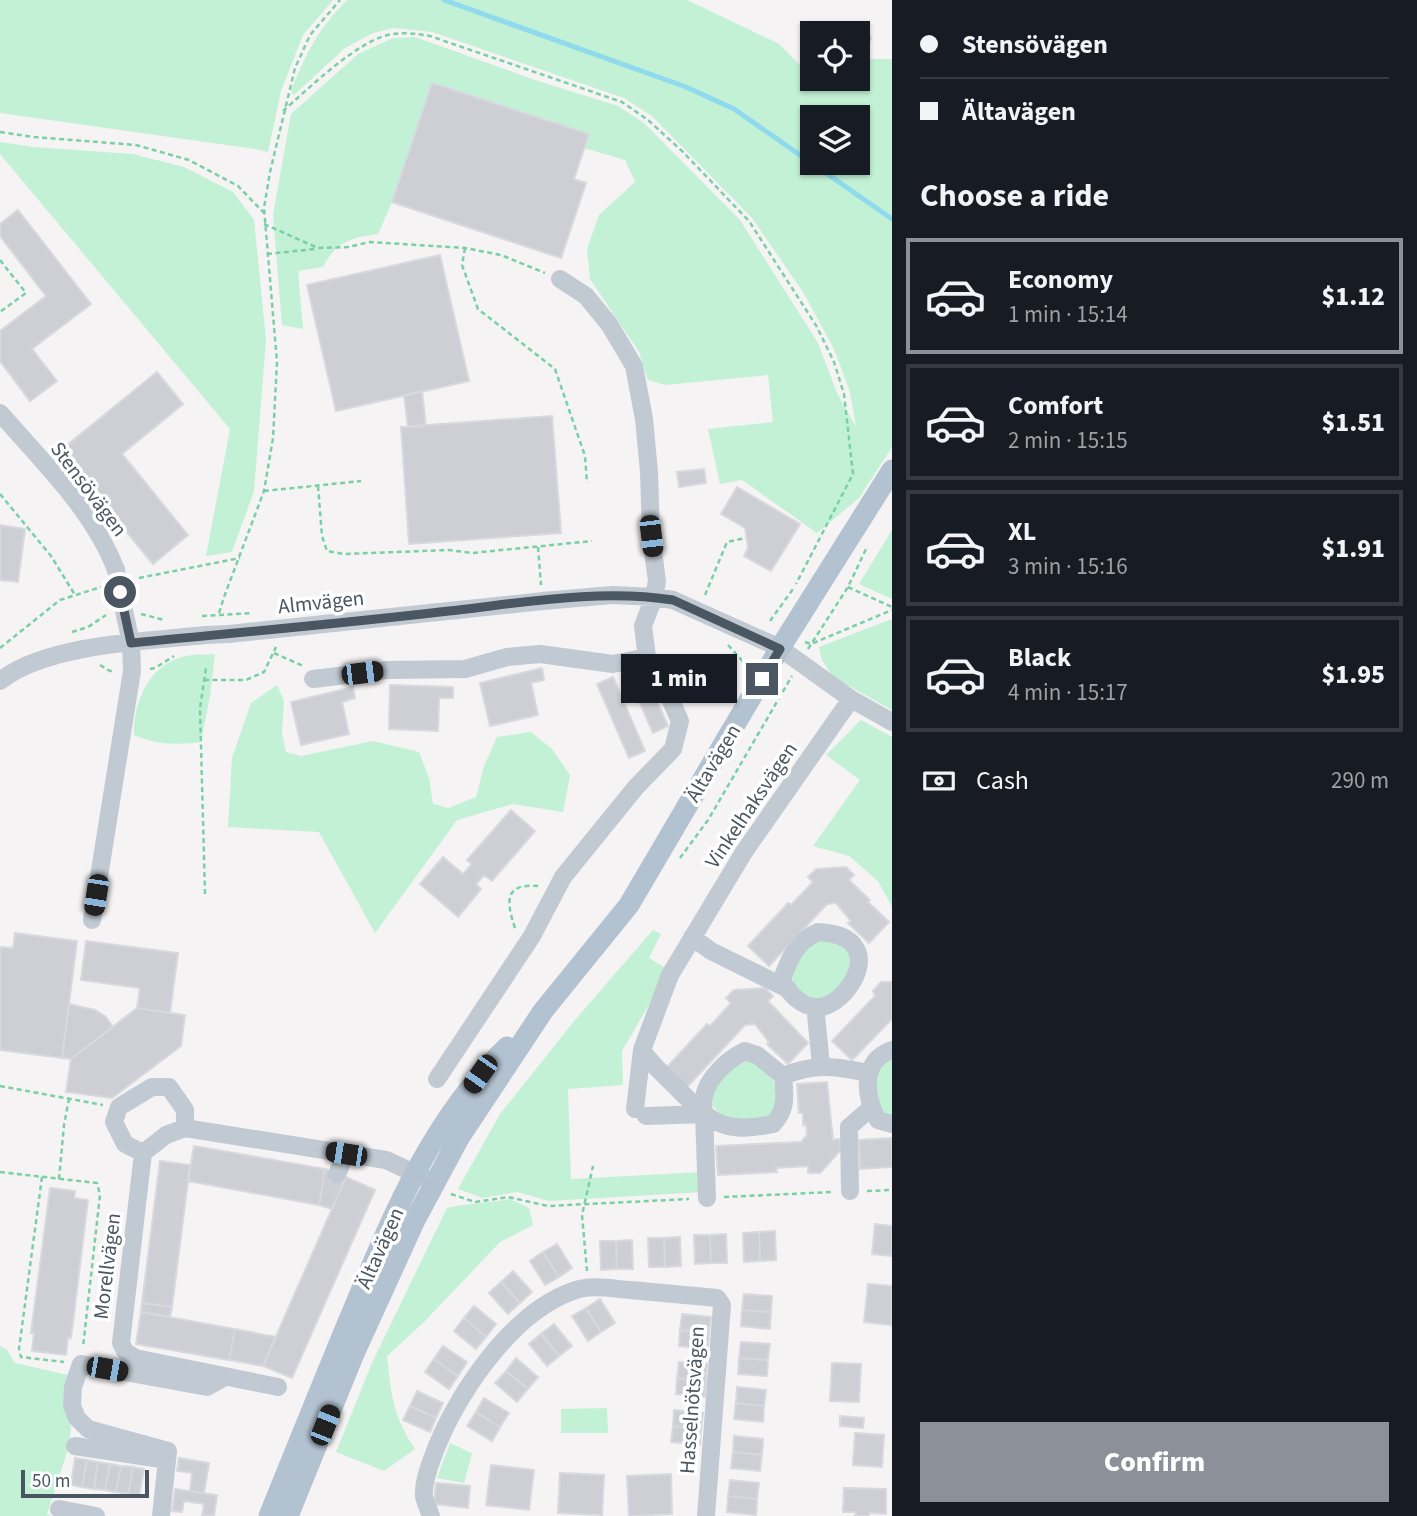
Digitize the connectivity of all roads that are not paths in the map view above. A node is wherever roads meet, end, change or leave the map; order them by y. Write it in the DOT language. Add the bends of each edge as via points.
graph roads {
  1 [pos="560,279"];
  2 [pos="0,413"];
  3 [pos="892,470"];
  4 [pos="654,597"];
  5 [pos="131,643"];
  6 [pos="780,649"];
  7 [pos="647,657"];
  8 [pos="313,680"];
  9 [pos="0,681"];
  10 [pos="851,699"];
  11 [pos="892,722"];
  12 [pos="92,920"];
  13 [pos="692,937"];
  14 [pos="786,988"];
  15 [pos="819,1007"];
  16 [pos="543,1011"];
  17 [pos="892,1050"];
  18 [pos="645,1055"];
  19 [pos="821,1065"];
  20 [pos="868,1073"];
  21 [pos="783,1076"];
  22 [pos="437,1079"];
  23 [pos="871,1108"];
  24 [pos="704,1114"];
  25 [pos="892,1124"];
  26 [pos="185,1128"];
  27 [pos="144,1153"];
  28 [pos="346,1154"];
  29 [pos="337,1174"];
  30 [pos="414,1174"];
  31 [pos="439,1187"];
  32 [pos="850,1191"];
  33 [pos="708,1198"];
  34 [pos="225,1377"];
  35 [pos="278,1387"];
  36 [pos="75,1446"];
  37 [pos="168,1456"];
  38 [pos="59,1509"];
  39 [pos="96,1516"];
  40 [pos="161,1516"];
  41 [pos="269,1516"];
  42 [pos="288,1516"];
  43 [pos="431,1516"];
  44 [pos="706,1516"];
  1 -- 4 [label="street" via="586,296 634,366 649,472 657,581"];
  2 -- 5 [label="street, Stensövägen, bridge" via="61,483 107,546 116,570 112,589"];
  3 -- 6 [label="main road, Ältavägen"];
  4 -- 5 [label="street, Almvägen, bridge" via="612,595 543,601"];
  4 -- 6 [label="street, Almvägen" via="673,600"];
  4 -- 7 [label="street" via="643,626"];
  5 -- 9 [label="street, Almvägen" via="69,652"];
  5 -- 12 [label="street, Stensövägen" via="132,671"];
  6 -- 10 [label="street, Almvägen"];
  6 -- 16 [label="main road, Ältavägen" via="629,905"];
  7 -- 8 [label="street" via="614,664 540,654 464,669 387,670"];
  7 -- 22 [label="street" via="680,721 673,749 563,877 523,951"];
  10 -- 11 [label="street, Almvägen"];
  10 -- 13 [label="street, Vinkelhaksvägen" via="744,852"];
  13 -- 14 [label="street" via="710,951"];
  13 -- 18 [label="street, Vinkelhaksvägen" via="670,975"];
  14 -- 15 [label="street" via="802,1002"];
  14 -- 15 [label="street" via="782,979 789,960 805,940 818,932 845,938 857,949 859,965 852,984 834,1001"];
  15 -- 19 [label="street"];
  16 -- 30 [label="main road, Ältavägen" via="480,1074"];
  16 -- 31 [label="main road, Ältavägen" via="481,1102"];
  17 -- 20 [label="street" via="875,1059"];
  18 -- 24 [label="street, Vinkelhaksvägen"];
  18 -- 24 [label="street, Vinkelhaksvägen" via="639,1106"];
  19 -- 20 [label="street"];
  19 -- 21 [label="street"];
  20 -- 23 [label="street"];
  21 -- 24 [label="street, Vinkelhaksvägen" via="782,1114 773,1124 729,1127"];
  21 -- 24 [label="street" via="745,1051 712,1080 704,1096"];
  23 -- 25 [label="street" via="878,1120"];
  23 -- 32 [label="street" via="849,1127"];
  24 -- 33 [label="street"];
  26 -- 27 [label="street" via="166,1135"];
  26 -- 27 [label="street" via="186,1110 170,1087 152,1087 119,1107 114,1122 125,1144"];
  26 -- 28 [label="street"];
  27 -- 34 [label="street, Morellvägen" via="121,1343 135,1358"];
  28 -- 29 [label="street"];
  28 -- 30 [label="street" via="386,1160"];
  30 -- 31 [label="street"];
  30 -- 41 [label="main road, Ältavägen"];
  31 -- 42 [label="main road, Ältavägen" via="353,1356"];
  34 -- 35 [label="street, Morellvägen"];
  34 -- 37 [label="street" via="207,1387 82,1364 74,1387 76,1418 88,1429"];
  36 -- 37 [label="street"];
  37 -- 40 [label="street"];
  38 -- 39 [label="street"];
  43 -- 44 [label="street, Hasselnötsvägen" via="424,1494 428,1471 462,1396 486,1360 535,1314 574,1290 588,1288 717,1298 722,1305"];
}
